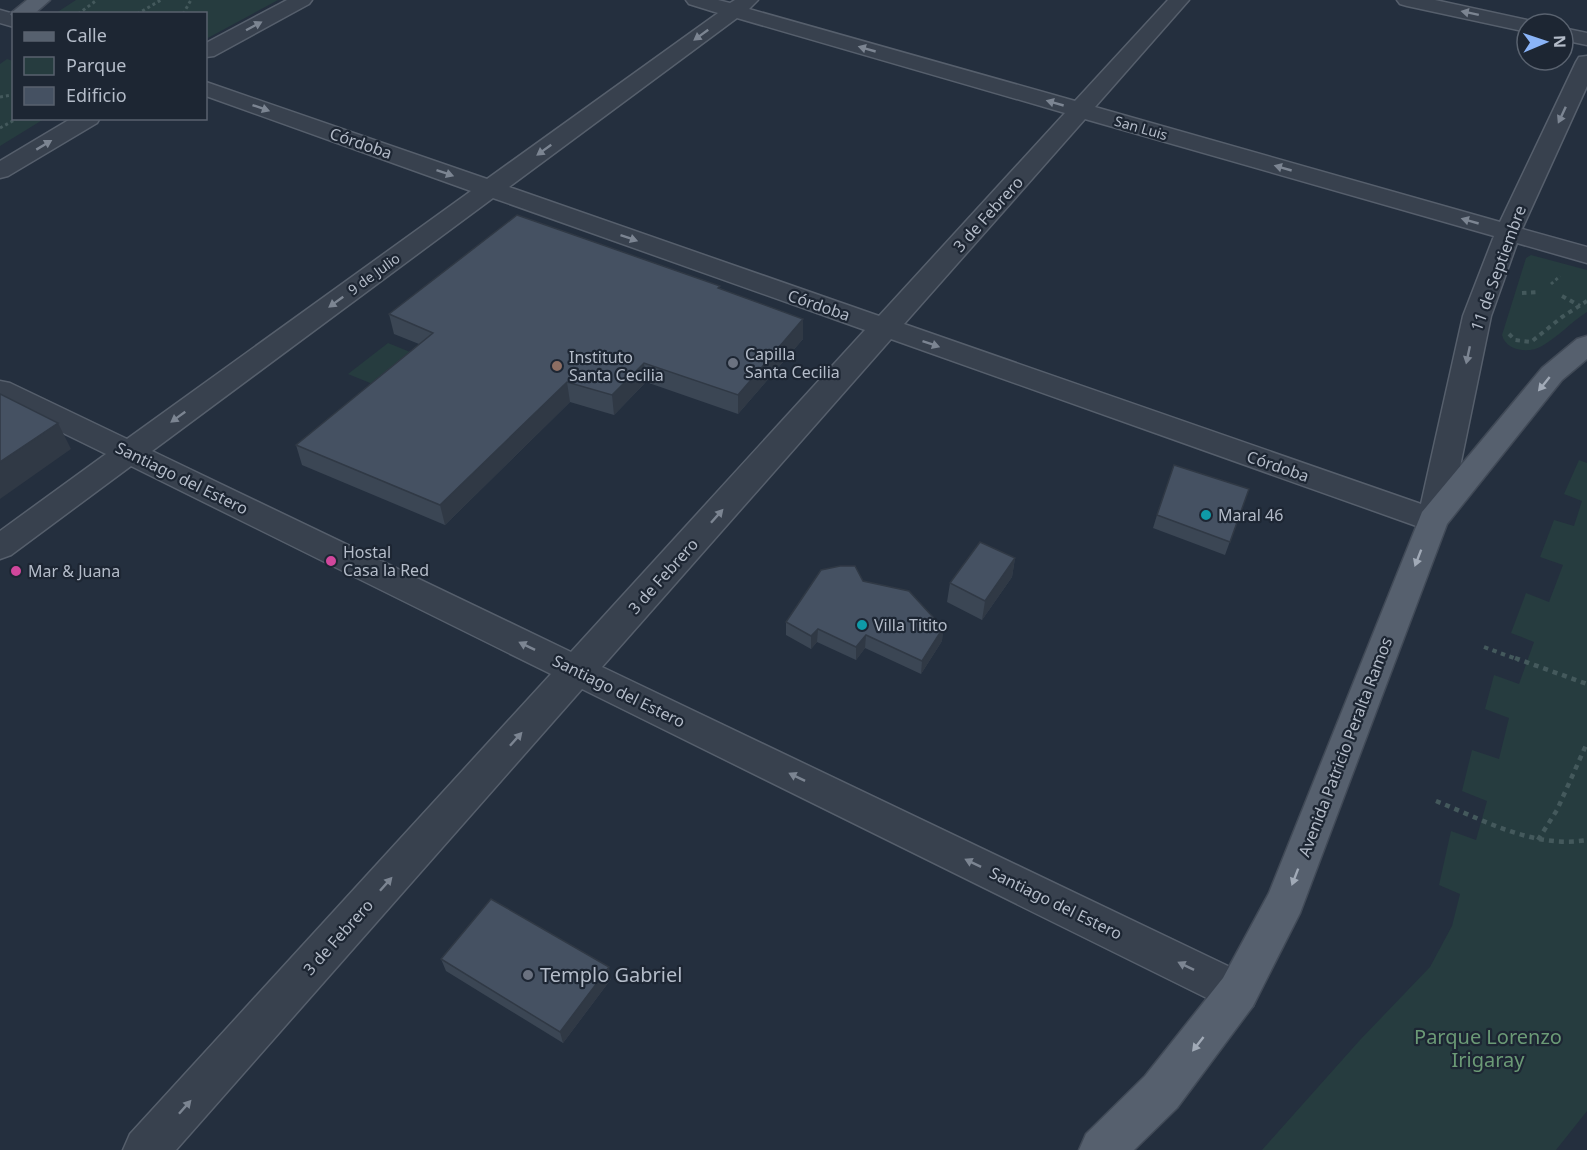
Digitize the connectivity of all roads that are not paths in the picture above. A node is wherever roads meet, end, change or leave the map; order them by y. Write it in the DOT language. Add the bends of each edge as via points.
graph roads {
  1 [pos="40,0"];
  2 [pos="302,0"];
  3 [pos="696,0"];
  4 [pos="1179,0"];
  5 [pos="1407,0"];
  6 [pos="741,5"];
  7 [pos="21,12"];
  8 [pos="1515,23"];
  9 [pos="207,50"];
  10 [pos="1587,62"];
  11 [pos="207,89"];
  12 [pos="1082,111"];
  13 [pos="86,120"];
  14 [pos="0,171"];
  15 [pos="490,189"];
  16 [pos="1508,232"];
  17 [pos="1587,255"];
  18 [pos="886,328"];
  19 [pos="1587,345"];
  20 [pos="0,390"];
  21 [pos="129,453"];
  22 [pos="1433,520"];
  23 [pos="0,547"];
  24 [pos="578,671"];
  25 [pos="1238,992"];
  26 [pos="146,1150"];
  27 [pos="1102,1150"];
  1 -- 7 [label="main road"];
  9 -- 2 [label="street, one-way"];
  3 -- 6 [label="street, San Luis"];
  4 -- 12 [label="street, 3 de Febrero"];
  8 -- 5 [label="street, one-way"];
  12 -- 6 [label="street, San Luis, one-way"];
  6 -- 15 [label="street, 9 de Julio, one-way"];
  10 -- 16 [label="street, 11 de Septiembre, one-way"];
  11 -- 15 [label="street, Córdoba, one-way"];
  16 -- 12 [label="street, San Luis, one-way"];
  12 -- 18 [label="street, 3 de Febrero"];
  14 -- 13 [label="street, one-way"];
  15 -- 18 [label="street, Córdoba, one-way"];
  15 -- 21 [label="street, 9 de Julio, one-way"];
  16 -- 17 [label="street, San Luis"];
  16 -- 22 [label="street, 11 de Septiembre, one-way" via="1477,316"];
  18 -- 22 [label="street, Córdoba, one-way"];
  24 -- 18 [label="street, 3 de Febrero, one-way"];
  19 -- 22 [label="main road, Avenida Patricio Peralta Ramos, one-way" via="1552,374"];
  20 -- 21 [label="street, Santiago del Estero"];
  21 -- 23 [label="street, 9 de Julio"];
  24 -- 21 [label="street, Santiago del Estero, one-way"];
  22 -- 25 [label="main road, Avenida Patricio Peralta Ramos, one-way" via="1286,900"];
  25 -- 24 [label="street, Santiago del Estero, one-way"];
  26 -- 24 [label="street, 3 de Febrero, one-way"];
  25 -- 27 [label="main road, Avenida Patricio Peralta Ramos, one-way" via="1161,1092"];
}
